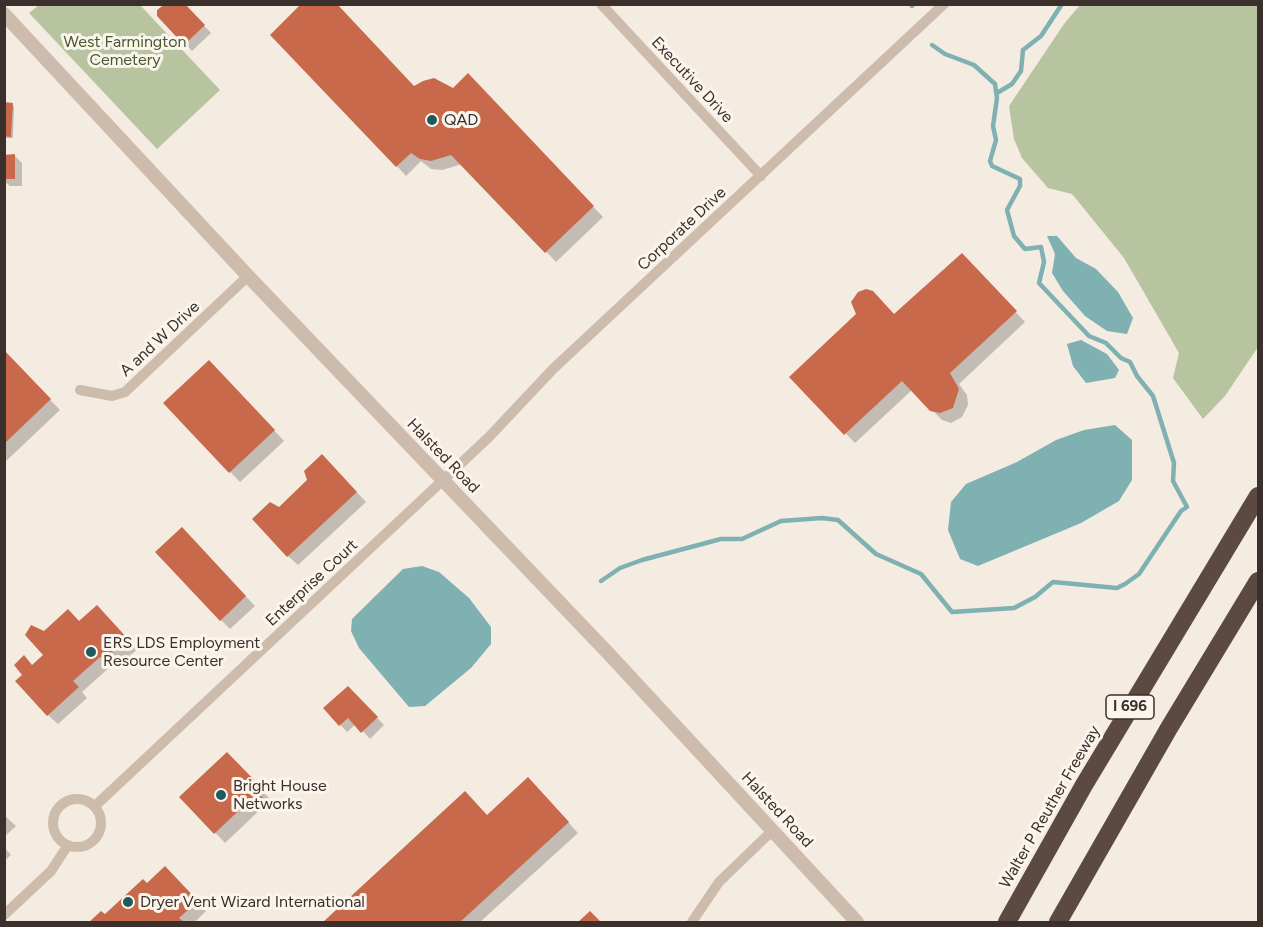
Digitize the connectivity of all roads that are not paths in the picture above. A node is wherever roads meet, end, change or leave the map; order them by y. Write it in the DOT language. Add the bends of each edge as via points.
graph roads {
  1 [pos="601,4"];
  2 [pos="944,4"];
  3 [pos="4,14"];
  4 [pos="761,176"];
  5 [pos="248,276"];
  6 [pos="80,390"];
  7 [pos="443,480"];
  8 [pos="1258,496"];
  9 [pos="1258,581"];
  10 [pos="95,806"];
  11 [pos="773,830"];
  12 [pos="68,845"];
  13 [pos="4,915"];
  14 [pos="692,922"];
  15 [pos="857,922"];
  16 [pos="1007,922"];
  17 [pos="1058,922"];
  1 -- 4 [label="street, Executive Drive"];
  2 -- 4 [label="street, Corporate Drive"];
  3 -- 5 [label="street, Halsted Road"];
  4 -- 7 [label="street, Corporate Drive" via="553,369"];
  5 -- 6 [label="street, A and W Drive" via="124,392 112,396"];
  5 -- 7 [label="street, Halsted Road"];
  7 -- 10 [label="street, Enterprise Court"];
  7 -- 11 [label="street, Halsted Road"];
  8 -- 16 [label="highway, Walter P Reuther Freeway / I 696" via="1089,775"];
  9 -- 17 [label="highway, I 696"];
  10 -- 12 [label="street" via="100,814 100,832 87,845"];
  10 -- 12 [label="street" via="87,800 68,801 55,814 55,832"];
  11 -- 14 [label="street" via="719,882"];
  11 -- 15 [label="street, Halsted Road"];
  12 -- 13 [label="street" via="51,871"];
}
